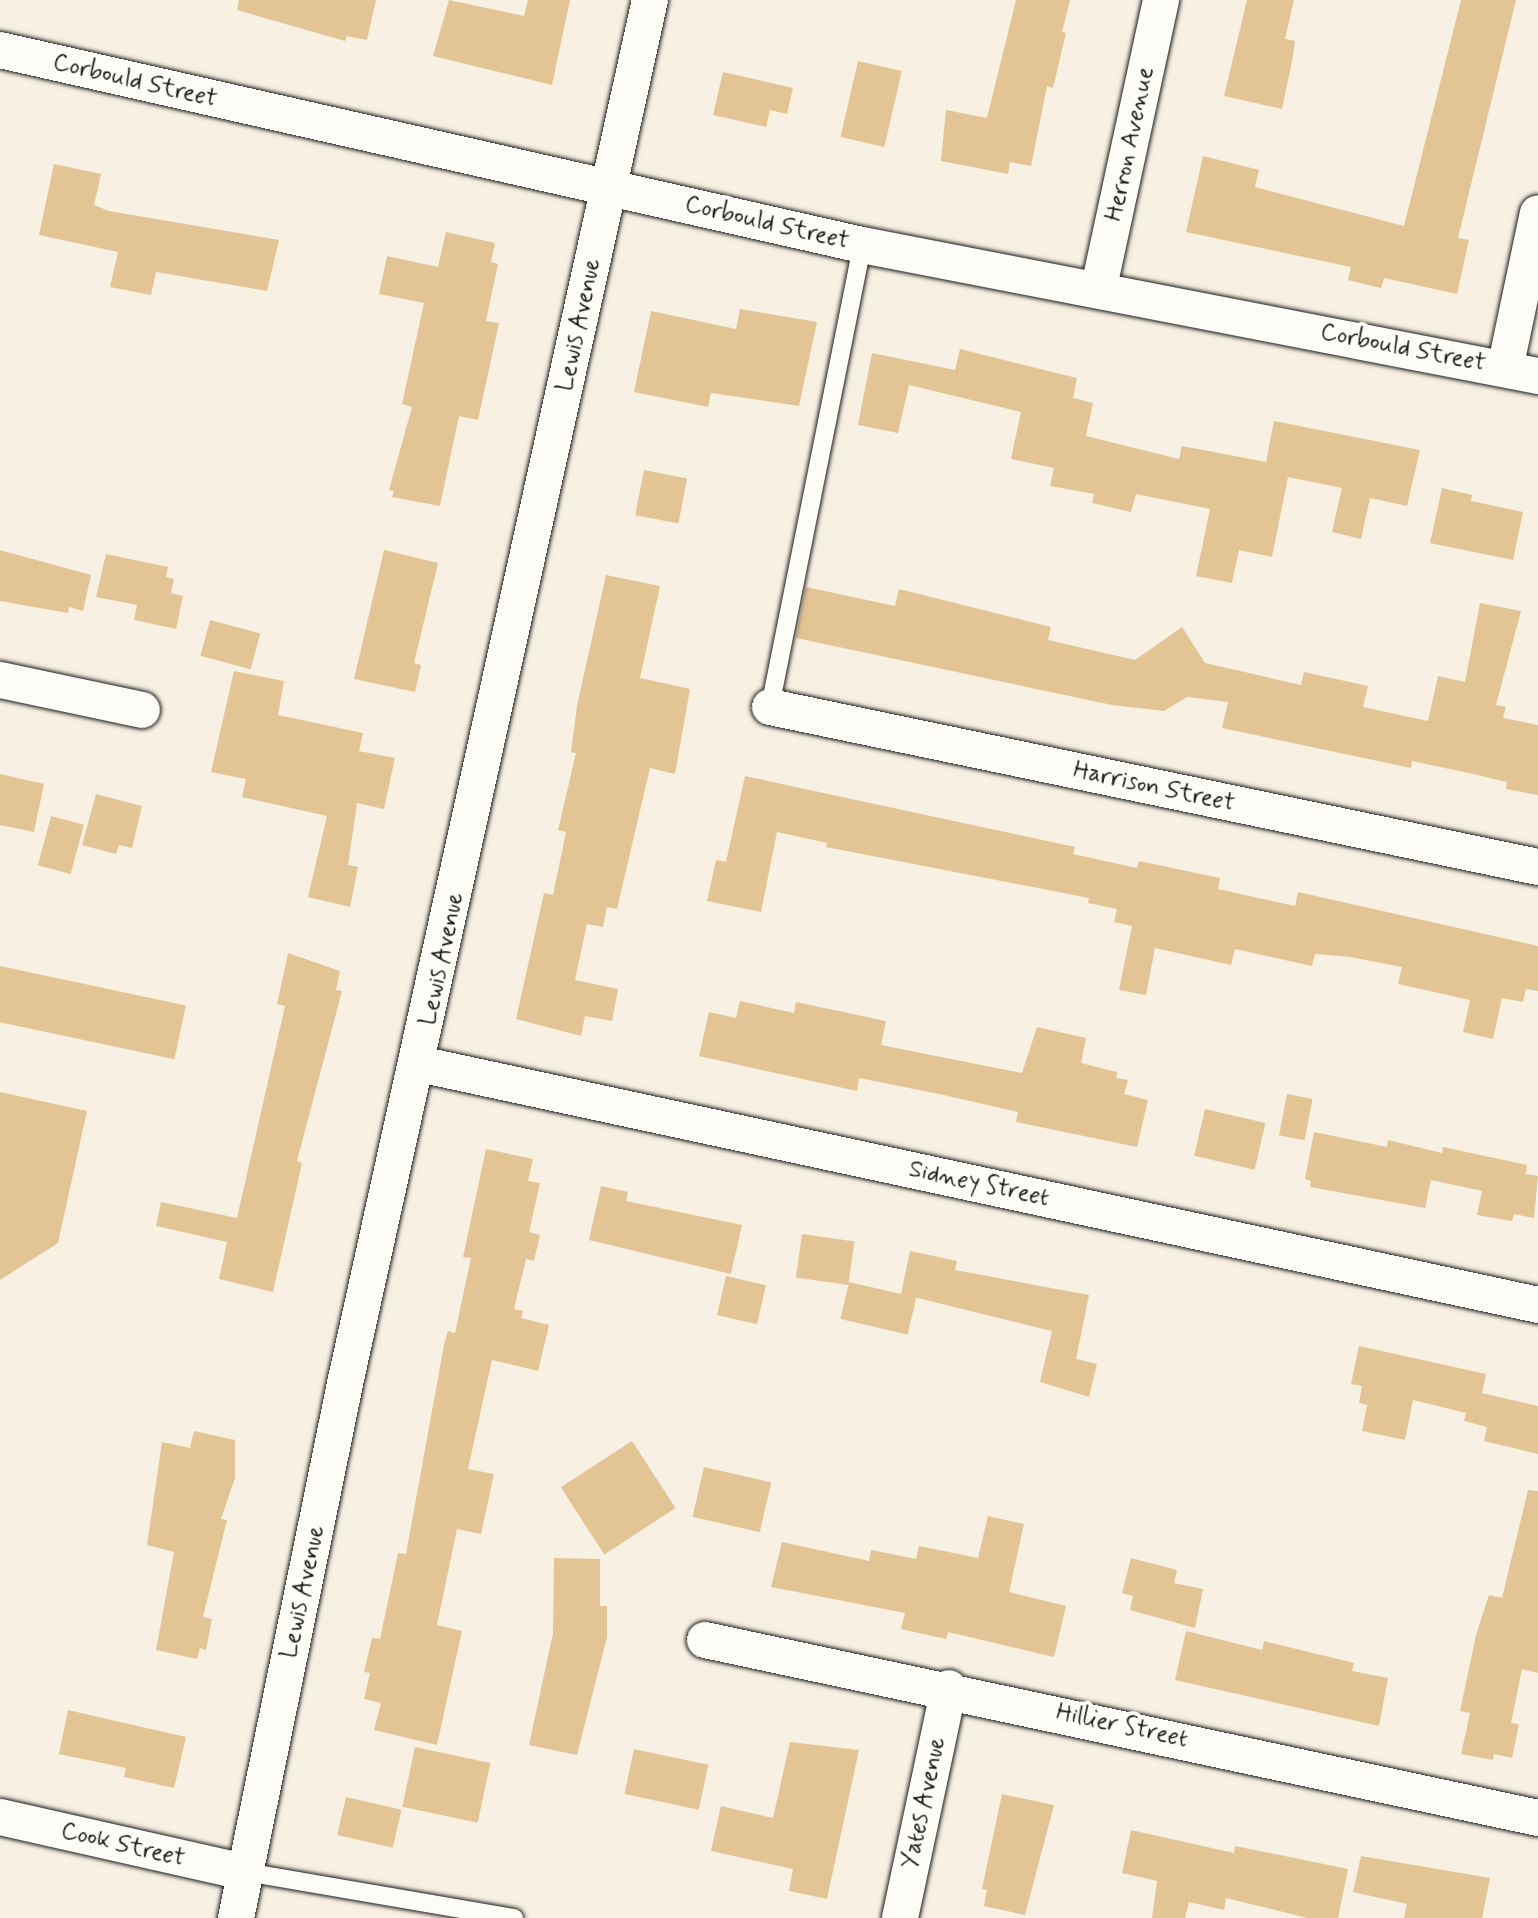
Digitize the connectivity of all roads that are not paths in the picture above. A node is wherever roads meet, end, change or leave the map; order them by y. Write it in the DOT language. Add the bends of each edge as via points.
graph roads {
  1 [pos="650,0"];
  2 [pos="1161,0"];
  3 [pos="0,50"];
  4 [pos="609,187"];
  5 [pos="1538,213"];
  6 [pos="862,245"];
  7 [pos="1099,287"];
  8 [pos="1521,372"];
  9 [pos="0,680"];
  10 [pos="770,707"];
  11 [pos="142,710"];
  12 [pos="1538,867"];
  13 [pos="419,1064"];
  14 [pos="1538,1305"];
  15 [pos="705,1640"];
  16 [pos="949,1688"];
  17 [pos="0,1817"];
  18 [pos="1538,1818"];
  19 [pos="245,1872"];
  20 [pos="236,1918"];
  21 [pos="514,1918"];
  22 [pos="900,1918"];
  1 -- 4 [label="street, Lewis Avenue"];
  2 -- 7 [label="street, Herron Avenue"];
  3 -- 4 [label="street, Corbould Street"];
  4 -- 6 [label="street, Corbould Street"];
  4 -- 13 [label="street, Lewis Avenue"];
  5 -- 8 [label="street"];
  6 -- 7 [label="street, Corbould Street"];
  6 -- 10 [label="lane"];
  7 -- 8 [label="street, Corbould Street"];
  9 -- 11 [label="street"];
  10 -- 12 [label="street, Harrison Street"];
  13 -- 14 [label="street, Sidney Street"];
  13 -- 19 [label="street, Lewis Avenue" via="346,1379"];
  15 -- 16 [label="street, Hillier Street"];
  16 -- 18 [label="street, Hillier Street"];
  16 -- 22 [label="street, Yates Avenue"];
  17 -- 19 [label="street, Cook Street"];
  19 -- 20 [label="street, Lewis Avenue"];
  19 -- 21 [label="lane"];
}
